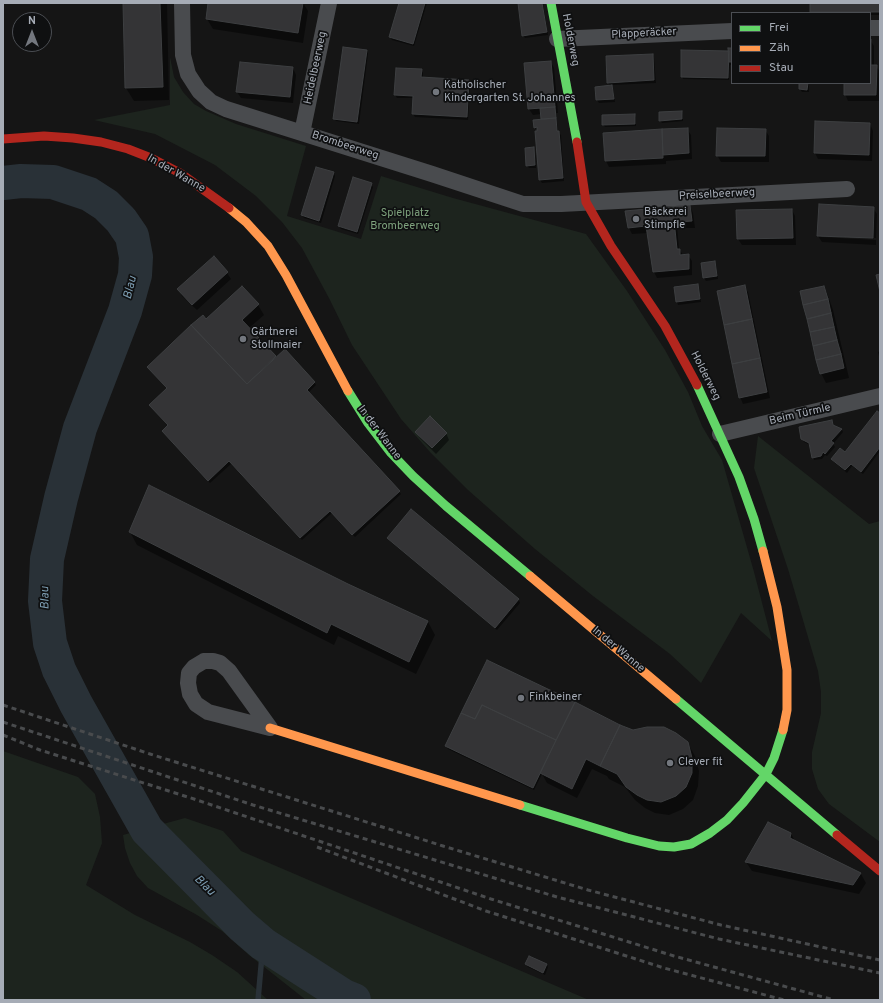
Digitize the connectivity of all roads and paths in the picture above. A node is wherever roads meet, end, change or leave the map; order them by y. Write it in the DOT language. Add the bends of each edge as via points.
graph roads {
  1 [pos="182,3"];
  2 [pos="329,3"];
  3 [pos="551,3"];
  4 [pos="731,31"];
  5 [pos="557,39"];
  6 [pos="302,132"];
  7 [pos="3,139"];
  8 [pos="847,188"];
  9 [pos="586,202"];
  10 [pos="880,396"];
  11 [pos="720,434"];
  12 [pos="270,728"];
  13 [pos="766,774"];
  14 [pos="880,871"];
  1 -- 6 [label="street, Brombeerweg" via="183,55 188,74 198,91 226,110"];
  2 -- 6 [label="street, Heidelbeerweg"];
  3 -- 5 [label="street, Holderweg"];
  4 -- 5 [label="street, Plapperäcker"];
  5 -- 9 [label="street, Holderweg" via="576,132"];
  6 -- 9 [label="street, Brombeerweg" via="523,204"];
  7 -- 13 [label="street, In der Wanne" via="44,136 73,138 128,149 180,173 225,204 268,246 347,389 391,453 446,506"];
  8 -- 9 [label="street, Preiselbeerweg"];
  9 -- 11 [label="street, Holderweg" via="611,246 665,326"];
  10 -- 11 [label="street, Beim Türmle"];
  11 -- 13 [label="street, Holderweg" via="754,519 769,572 786,670 787,710 782,734"];
  12 -- 12 [label="street" via="229,671 220,663 204,661 194,667 188,683 190,694 196,704 208,712"];
  12 -- 13 [label="street" via="659,846 691,844 710,833 727,820"];
  13 -- 14 [label="street, In der Wanne"];
}
